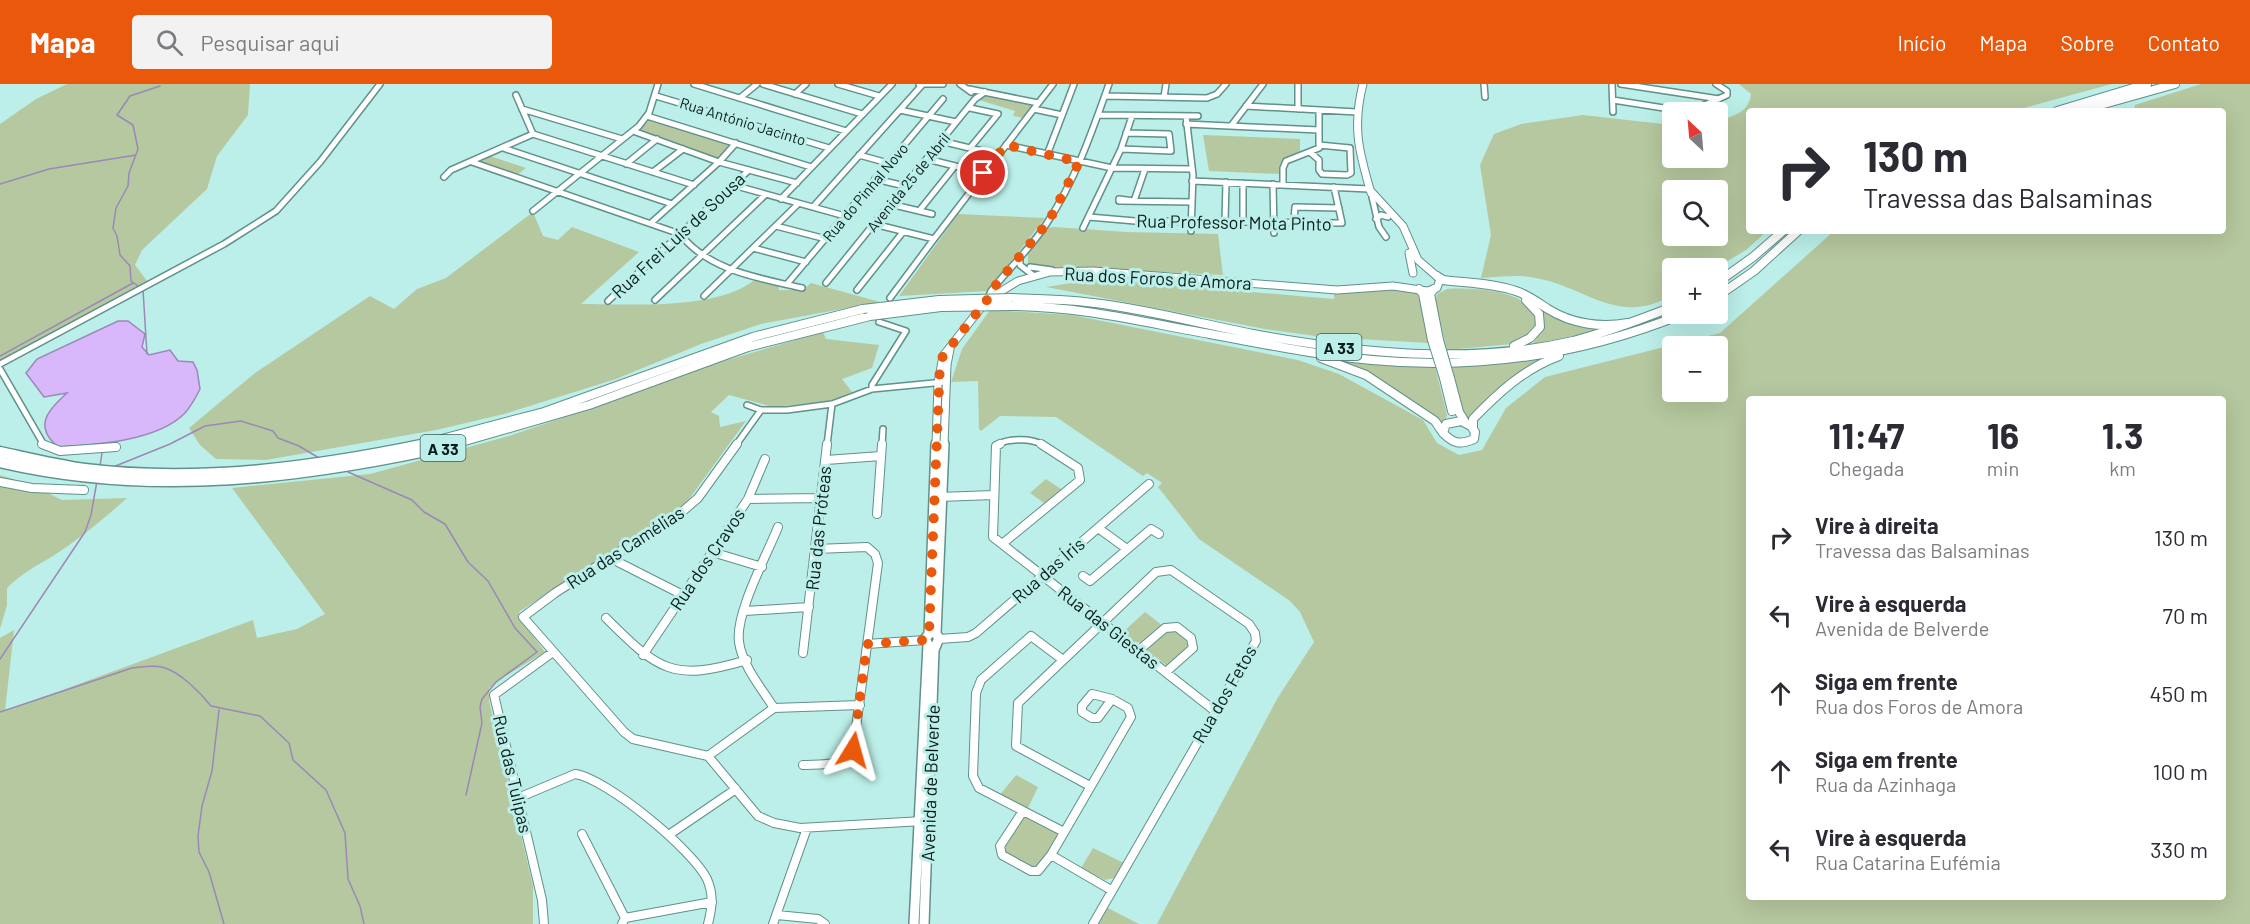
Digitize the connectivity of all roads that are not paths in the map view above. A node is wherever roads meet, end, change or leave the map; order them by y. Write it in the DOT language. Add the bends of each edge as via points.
graph roads {
  1 [pos="380,84"];
  2 [pos="658,84"];
  3 [pos="694,84"];
  4 [pos="757,84"];
  5 [pos="762,84"];
  6 [pos="806,84"];
  7 [pos="838,84"];
  8 [pos="892,84"];
  9 [pos="920,84"];
  10 [pos="943,84"];
  11 [pos="960,84"];
  12 [pos="1053,84"];
  13 [pos="1074,84"];
  14 [pos="1108,84"];
  15 [pos="1166,84"];
  16 [pos="1226,84"];
  17 [pos="1263,84"];
  18 [pos="1298,84"];
  19 [pos="1363,84"];
  20 [pos="1484,84"];
  21 [pos="1612,84"];
  22 [pos="1621,84"];
  23 [pos="1716,84"];
  24 [pos="2147,84"];
  25 [pos="2175,84"];
  26 [pos="930,85"];
  27 [pos="969,89"];
  28 [pos="985,92"];
  29 [pos="516,94"];
  30 [pos="795,94"];
  31 [pos="656,96"];
  32 [pos="879,96"];
  33 [pos="1105,96"];
  34 [pos="1164,97"];
  35 [pos="1485,97"];
  36 [pos="740,98"];
  37 [pos="943,99"];
  38 [pos="975,99"];
  39 [pos="1720,99"];
  40 [pos="1613,100"];
  41 [pos="1036,106"];
  42 [pos="1246,106"];
  43 [pos="970,108"];
  44 [pos="2067,108"];
  45 [pos="2090,108"];
  46 [pos="522,109"];
  47 [pos="1298,109"];
  48 [pos="900,110"];
  49 [pos="1319,110"];
  50 [pos="1357,112"];
  51 [pos="1613,112"];
  52 [pos="862,114"];
  53 [pos="1062,115"];
  54 [pos="1099,115"];
  55 [pos="647,116"];
  56 [pos="928,116"];
  57 [pos="1132,116"];
  58 [pos="1186,116"];
  59 [pos="1198,116"];
  60 [pos="956,122"];
  61 [pos="1186,124"];
  62 [pos="1231,126"];
  63 [pos="1319,130"];
  64 [pos="633,131"];
  65 [pos="846,131"];
  66 [pos="1126,133"];
  67 [pos="533,134"];
  68 [pos="657,139"];
  69 [pos="622,140"];
  70 [pos="941,141"];
  71 [pos="736,143"];
  72 [pos="1006,145"];
  73 [pos="503,148"];
  74 [pos="683,148"];
  75 [pos="829,148"];
  76 [pos="970,148"];
  77 [pos="1121,149"];
  78 [pos="1319,152"];
  79 [pos="1311,153"];
  80 [pos="859,155"];
  81 [pos="998,155"];
  82 [pos="1047,155"];
  83 [pos="602,156"];
  84 [pos="927,159"];
  85 [pos="472,162"];
  86 [pos="719,162"];
  87 [pos="888,162"];
  88 [pos="1079,162"];
  89 [pos="626,164"];
  90 [pos="955,166"];
  91 [pos="811,167"];
  92 [pos="1112,168"];
  93 [pos="1145,169"];
  94 [pos="749,170"];
  95 [pos="1192,170"];
  96 [pos="653,172"];
  97 [pos="983,173"];
  98 [pos="580,174"];
  99 [pos="444,177"];
  100 [pos="875,179"];
  101 [pos="1192,181"];
  102 [pos="1226,182"];
  103 [pos="797,183"];
  104 [pos="1243,183"];
  105 [pos="1274,184"];
  106 [pos="694,185"];
  107 [pos="733,185"];
  108 [pos="1283,185"];
  109 [pos="905,186"];
  110 [pos="1334,187"];
  111 [pos="1369,189"];
  112 [pos="557,192"];
  113 [pos="765,195"];
  114 [pos="1372,197"];
  115 [pos="781,199"];
  116 [pos="1192,202"];
  117 [pos="672,204"];
  118 [pos="798,204"];
  119 [pos="890,204"];
  120 [pos="814,206"];
  121 [pos="1339,208"];
  122 [pos="533,211"];
  123 [pos="919,211"];
  124 [pos="932,214"];
  125 [pos="845,216"];
  126 [pos="1089,217"];
  127 [pos="1388,217"];
  128 [pos="1376,219"];
  129 [pos="1191,221"];
  130 [pos="1225,221"];
  131 [pos="1243,221"];
  132 [pos="1274,222"];
  133 [pos="1294,222"];
  134 [pos="651,223"];
  135 [pos="874,224"];
  136 [pos="777,226"];
  137 [pos="1083,228"];
  138 [pos="903,231"];
  139 [pos="1191,231"];
  140 [pos="1274,232"];
  141 [pos="680,234"];
  142 [pos="1780,234"];
  143 [pos="1795,234"];
  144 [pos="1386,237"];
  145 [pos="826,239"];
  146 [pos="934,239"];
  147 [pos="753,248"];
  148 [pos="1027,248"];
  149 [pos="702,254"];
  150 [pos="1020,256"];
  151 [pos="806,262"];
  152 [pos="1030,267"];
  153 [pos="731,269"];
  154 [pos="1060,271"];
  155 [pos="1435,274"];
  156 [pos="1412,275"];
  157 [pos="1728,275"];
  158 [pos="1034,276"];
  159 [pos="826,282"];
  160 [pos="787,284"];
  161 [pos="1393,286"];
  162 [pos="1437,287"];
  163 [pos="802,288"];
  164 [pos="1417,288"];
  165 [pos="1728,289"];
  166 [pos="856,291"];
  167 [pos="704,296"];
  168 [pos="890,298"];
  169 [pos="655,300"];
  170 [pos="987,300"];
  171 [pos="608,301"];
  172 [pos="1012,302"];
  173 [pos="1662,311"];
  174 [pos="1662,312"];
  175 [pos="866,313"];
  176 [pos="879,322"];
  177 [pos="1662,323"];
  178 [pos="1665,324"];
  179 [pos="1436,340"];
  180 [pos="1263,344"];
  181 [pos="951,345"];
  182 [pos="1451,353"];
  183 [pos="0,364"];
  184 [pos="0,369"];
  185 [pos="1447,378"];
  186 [pos="942,382"];
  187 [pos="872,389"];
  188 [pos="832,404"];
  189 [pos="747,405"];
  190 [pos="761,410"];
  191 [pos="1449,422"];
  192 [pos="1465,422"];
  193 [pos="1473,428"];
  194 [pos="883,429"];
  195 [pos="1443,433"];
  196 [pos="116,447"];
  197 [pos="0,452"];
  198 [pos="881,456"];
  199 [pos="765,459"];
  200 [pos="826,460"];
  201 [pos="0,462"];
  202 [pos="0,482"];
  203 [pos="1149,484"];
  204 [pos="84,490"];
  205 [pos="994,495"];
  206 [pos="938,497"];
  207 [pos="821,498"];
  208 [pos="748,499"];
  209 [pos="877,514"];
  210 [pos="778,527"];
  211 [pos="1098,528"];
  212 [pos="1159,534"];
  213 [pos="1002,544"];
  214 [pos="816,549"];
  215 [pos="1127,549"];
  216 [pos="712,552"];
  217 [pos="610,558"];
  218 [pos="762,567"];
  219 [pos="1042,576"];
  220 [pos="1083,576"];
  221 [pos="683,595"];
  222 [pos="809,607"];
  223 [pos="745,611"];
  224 [pos="606,618"];
  225 [pos="1102,622"];
  226 [pos="932,639"];
  227 [pos="867,644"];
  228 [pos="1138,651"];
  229 [pos="553,652"];
  230 [pos="803,653"];
  231 [pos="643,655"];
  232 [pos="747,660"];
  233 [pos="1063,660"];
  234 [pos="1166,672"];
  235 [pos="1112,699"];
  236 [pos="860,705"];
  237 [pos="774,708"];
  238 [pos="1215,711"];
  239 [pos="708,756"];
  240 [pos="803,765"];
  241 [pos="1090,786"];
  242 [pos="736,789"];
  243 [pos="518,798"];
  244 [pos="1023,811"];
  245 [pos="924,821"];
  246 [pos="807,828"];
  247 [pos="1064,832"];
  248 [pos="582,834"];
  249 [pos="670,834"];
  250 [pos="1051,855"];
  251 [pos="1112,890"];
  252 [pos="712,902"];
  253 [pos="777,915"];
  254 [pos="623,921"];
  255 [pos="544,924"];
  256 [pos="708,924"];
  257 [pos="773,924"];
  258 [pos="825,924"];
  259 [pos="914,924"];
  260 [pos="924,924"];
  261 [pos="1093,924"];
  1 -- 183 [label="street" via="276,211 224,244"];
  2 -- 31 [label="street"];
  3 -- 36 [label="street"];
  4 -- 36 [label="street"];
  5 -- 30 [label="street"];
  6 -- 30 [label="street"];
  7 -- 32 [label="street"];
  8 -- 32 [label="street"];
  9 -- 26 [label="street"];
  9 -- 48 [label="street"];
  10 -- 26 [label="street"];
  11 -- 27 [label="street"];
  12 -- 41 [label="street"];
  13 -- 53 [label="street"];
  14 -- 33 [label="street"];
  15 -- 34 [label="street"];
  16 -- 34 [label="street" via="1207,98"];
  17 -- 42 [label="street"];
  18 -- 47 [label="street"];
  19 -- 50 [label="main road"];
  20 -- 35 [label="street"];
  21 -- 40 [label="street"];
  22 -- 39 [label="street"];
  23 -- 39 [label="street" via="1727,92"];
  24 -- 44 [label="highway"];
  25 -- 45 [label="highway"];
  27 -- 28 [label="street"];
  27 -- 38 [label="street"];
  28 -- 38 [label="street"];
  28 -- 41 [label="street"];
  29 -- 46 [label="street"];
  30 -- 52 [label="street"];
  31 -- 55 [label="street"];
  31 -- 75 [label="street, Rua António Jacinto"];
  32 -- 52 [label="street"];
  33 -- 34 [label="street"];
  33 -- 54 [label="street"];
  36 -- 65 [label="street"];
  37 -- 56 [label="street, Rua do Pinhal Novo"];
  38 -- 43 [label="street, Avenida 25 de Abril"];
  39 -- 40 [label="street" via="1689,112"];
  40 -- 51 [label="street"];
  41 -- 53 [label="street"];
  41 -- 72 [label="street"];
  42 -- 47 [label="street"];
  42 -- 62 [label="street"];
  43 -- 60 [label="street, Avenida 25 de Abril"];
  43 -- 76 [label="street" via="998,114"];
  46 -- 67 [label="street"];
  46 -- 69 [label="street"];
  47 -- 49 [label="street"];
  48 -- 56 [label="street"];
  48 -- 80 [label="street"];
  49 -- 50 [label="street"];
  49 -- 63 [label="street"];
  50 -- 111 [label="main road" via="1356,145"];
  52 -- 65 [label="street"];
  53 -- 82 [label="street"];
  54 -- 57 [label="street"];
  54 -- 88 [label="street"];
  55 -- 64 [label="street"];
  55 -- 71 [label="street"];
  56 -- 60 [label="street"];
  56 -- 87 [label="street, Rua do Pinhal Novo"];
  57 -- 58 [label="street"];
  57 -- 66 [label="street"];
  58 -- 59 [label="street"];
  58 -- 61 [label="street"];
  60 -- 70 [label="street, Avenida 25 de Abril"];
  61 -- 62 [label="street"];
  61 -- 95 [label="street"];
  62 -- 63 [label="street"];
  63 -- 78 [label="street"];
  64 -- 68 [label="street"];
  64 -- 69 [label="street"];
  65 -- 75 [label="street"];
  66 -- 77 [label="street"];
  66 -- 77 [label="street" via="1169,134 1171,151"];
  67 -- 73 [label="street"];
  67 -- 83 [label="street"];
  68 -- 74 [label="street"];
  68 -- 89 [label="street"];
  69 -- 83 [label="street"];
  70 -- 76 [label="street"];
  70 -- 84 [label="street, Avenida 25 de Abril"];
  71 -- 86 [label="street"];
  71 -- 91 [label="street"];
  72 -- 81 [label="street"];
  72 -- 82 [label="street"];
  73 -- 85 [label="street"];
  73 -- 98 [label="street"];
  74 -- 86 [label="street"];
  74 -- 96 [label="street"];
  75 -- 91 [label="street"];
  76 -- 81 [label="street"];
  77 -- 92 [label="street"];
  78 -- 78 [label="street" via="1322,174 1352,172 1350,148"];
  78 -- 79 [label="street"];
  78 -- 79 [label="street"];
  79 -- 108 [label="street" via="1286,161"];
  80 -- 87 [label="street"];
  80 -- 120 [label="street"];
  81 -- 97 [label="street"];
  82 -- 88 [label="street"];
  83 -- 89 [label="street"];
  83 -- 98 [label="street"];
  84 -- 90 [label="street"];
  84 -- 109 [label="street, Avenida 25 de Abril"];
  85 -- 99 [label="street" via="450,170"];
  85 -- 112 [label="street"];
  86 -- 94 [label="street"];
  86 -- 106 [label="street"];
  87 -- 100 [label="street, Rua do Pinhal Novo"];
  88 -- 92 [label="street"];
  88 -- 148 [label="street" via="1049,221"];
  89 -- 96 [label="street"];
  90 -- 97 [label="street"];
  90 -- 123 [label="street"];
  91 -- 103 [label="street"];
  92 -- 93 [label="street"];
  92 -- 126 [label="street"];
  93 -- 95 [label="street"];
  93 -- 116 [label="street" via="1134,201"];
  94 -- 103 [label="street"];
  94 -- 107 [label="street, Rua Frei Luís de Sousa"];
  95 -- 101 [label="street"];
  96 -- 106 [label="street"];
  97 -- 146 [label="street"];
  98 -- 112 [label="street"];
  98 -- 117 [label="street"];
  100 -- 109 [label="street"];
  100 -- 125 [label="street, Rua do Pinhal Novo"];
  101 -- 102 [label="street"];
  101 -- 116 [label="street"];
  102 -- 104 [label="street"];
  102 -- 130 [label="street"];
  103 -- 115 [label="street"];
  104 -- 105 [label="street"];
  104 -- 131 [label="street"];
  105 -- 108 [label="street"];
  105 -- 132 [label="street"];
  106 -- 117 [label="street"];
  107 -- 113 [label="street"];
  107 -- 141 [label="street, Rua Frei Luís de Sousa"];
  108 -- 110 [label="street"];
  109 -- 119 [label="street, Avenida 25 de Abril"];
  110 -- 111 [label="street"];
  110 -- 121 [label="street, Rua Professor Mota Pinto"];
  111 -- 114 [label="main road"];
  111 -- 155 [label="main road" via="1403,226 1418,260"];
  112 -- 122 [label="street"];
  112 -- 134 [label="street"];
  113 -- 115 [label="street"];
  113 -- 149 [label="street"];
  114 -- 127 [label="main road"];
  114 -- 128 [label="street"];
  115 -- 118 [label="street"];
  116 -- 129 [label="street"];
  117 -- 134 [label="street"];
  118 -- 120 [label="street"];
  118 -- 136 [label="street"];
  119 -- 123 [label="street"];
  119 -- 135 [label="street, Avenida 25 de Abril"];
  120 -- 125 [label="street"];
  121 -- 133 [label="street" via="1295,207"];
  121 -- 133 [label="street, Rua Professor Mota Pinto" via="1342,223"];
  123 -- 124 [label="street"];
  125 -- 145 [label="street, Rua do Pinhal Novo"];
  126 -- 129 [label="street, Rua Professor Mota Pinto"];
  126 -- 137 [label="street"];
  127 -- 128 [label="street" via="1381,214"];
  127 -- 156 [label="main road" via="1405,238"];
  128 -- 144 [label="street"];
  129 -- 130 [label="street, Rua Professor Mota Pinto"];
  129 -- 139 [label="street"];
  130 -- 131 [label="street, Rua Professor Mota Pinto"];
  131 -- 132 [label="street, Rua Professor Mota Pinto"];
  132 -- 133 [label="street, Rua Professor Mota Pinto"];
  132 -- 140 [label="street"];
  134 -- 141 [label="street"];
  135 -- 138 [label="street"];
  135 -- 159 [label="street, Avenida 25 de Abril"];
  136 -- 145 [label="street"];
  136 -- 147 [label="street"];
  138 -- 146 [label="street"];
  138 -- 166 [label="street"];
  141 -- 149 [label="street"];
  141 -- 171 [label="street, Rua Frei Luís de Sousa"];
  142 -- 157 [label="highway"];
  143 -- 165 [label="highway"];
  145 -- 151 [label="street, Rua do Pinhal Novo"];
  146 -- 168 [label="street"];
  147 -- 151 [label="street"];
  147 -- 153 [label="street"];
  148 -- 150 [label="street"];
  148 -- 152 [label="street" via="1025,260"];
  149 -- 153 [label="street"];
  149 -- 169 [label="street"];
  150 -- 158 [label="street" via="1020,265"];
  150 -- 170 [label="street"];
  151 -- 160 [label="street, Rua do Pinhal Novo"];
  152 -- 154 [label="street"];
  152 -- 158 [label="street"];
  153 -- 160 [label="street"];
  153 -- 167 [label="street"];
  154 -- 158 [label="main road, Rua dos Foros de Amora"];
  154 -- 161 [label="main road, Rua dos Foros de Amora" via="1337,290"];
  155 -- 156 [label="main road" via="1420,271"];
  155 -- 162 [label="main road"];
  155 -- 173 [label="highway" via="1452,281 1513,289 1560,315 1596,325 1621,325"];
  156 -- 161 [label="main road"];
  156 -- 164 [label="main road" via="1411,283"];
  158 -- 170 [label="main road, Rua dos Foros de Amora"];
  160 -- 163 [label="street"];
  161 -- 164 [label="main road, Rua dos Foros de Amora"];
  162 -- 164 [label="main road"];
  162 -- 179 [label="highway" via="1430,294"];
  162 -- 182 [label="highway" via="1463,285 1504,290 1528,302 1541,320 1532,339 1516,345"];
  164 -- 179 [label="highway" via="1423,294"];
  170 -- 181 [label="main road, Rua dos Foros de Amora"];
  172 -- 175 [label="highway, A 33, bridge"];
  172 -- 180 [label="highway, A 33" via="1111,313"];
  172 -- 182 [label="highway, A 33" via="1126,308 1253,334 1348,348"];
  174 -- 182 [label="highway, A 33" via="1618,331 1583,339 1510,350"];
  175 -- 197 [label="highway, A 33" via="753,337 521,419 355,458 249,471 136,472 95,470"];
  175 -- 201 [label="highway, A 33" via="762,342 527,425 356,465 266,476 167,481 65,475"];
  176 -- 187 [label="street" via="906,331"];
  177 -- 180 [label="highway, A 33" via="1635,334 1526,357 1467,362 1387,361"];
  178 -- 193 [label="highway" via="1531,367 1473,418"];
  179 -- 185 [label="highway, bridge"];
  180 -- 195 [label="highway" via="1326,359 1366,375 1435,422"];
  181 -- 186 [label="main road, Avenida de Belverde"];
  184 -- 196 [label="street" via="43,445 60,451"];
  185 -- 191 [label="highway" via="1453,414"];
  185 -- 192 [label="highway"];
  186 -- 187 [label="street"];
  186 -- 206 [label="main road, Avenida de Belverde"];
  187 -- 188 [label="street"];
  188 -- 190 [label="street"];
  188 -- 200 [label="street, Rua das Próteas"];
  189 -- 190 [label="street"];
  190 -- 217 [label="street, Rua das Camélias" via="698,498"];
  191 -- 192 [label="highway"];
  191 -- 195 [label="highway"];
  192 -- 193 [label="highway"];
  193 -- 195 [label="highway" via="1474,439 1462,444 1452,442"];
  194 -- 198 [label="street"];
  198 -- 200 [label="street"];
  198 -- 209 [label="street"];
  199 -- 208 [label="street, Rua dos Cravos"];
  200 -- 207 [label="street, Rua das Próteas"];
  202 -- 204 [label="street"];
  203 -- 211 [label="street, Rua das Íris"];
  205 -- 206 [label="street"];
  205 -- 213 [label="street" via="993,535"];
  205 -- 213 [label="street" via="995,447 1004,441 1038,441 1080,473 1078,483"];
  206 -- 226 [label="main road, Avenida de Belverde"];
  207 -- 208 [label="street"];
  207 -- 214 [label="street, Rua das Próteas"];
  208 -- 216 [label="street, Rua dos Cravos"];
  210 -- 218 [label="street"];
  211 -- 215 [label="street"];
  211 -- 219 [label="street, Rua das Íris"];
  212 -- 215 [label="street" via="1151,529"];
  213 -- 219 [label="street, Rua das Giestas"];
  214 -- 222 [label="street, Rua das Próteas"];
  214 -- 227 [label="street" via="867,547 875,554 878,563"];
  215 -- 220 [label="street" via="1090,581"];
  216 -- 218 [label="street"];
  216 -- 221 [label="street, Rua dos Cravos"];
  217 -- 221 [label="street"];
  217 -- 229 [label="street, Rua das Camélias" via="523,616"];
  218 -- 223 [label="street"];
  219 -- 225 [label="street, Rua das Giestas"];
  219 -- 226 [label="street, Rua das Íris" via="976,633"];
  221 -- 231 [label="street, Rua dos Cravos"];
  222 -- 223 [label="street"];
  222 -- 230 [label="street, Rua das Próteas"];
  223 -- 232 [label="street" via="738,639"];
  224 -- 231 [label="street"];
  225 -- 228 [label="street, Rua das Giestas"];
  225 -- 233 [label="street"];
  225 -- 238 [label="street, Rua dos Fetos" via="1156,572 1166,569 1249,624 1255,633 1255,644"];
  226 -- 227 [label="street, Rua das Íris"];
  226 -- 245 [label="main road, Avenida de Belverde"];
  227 -- 236 [label="street"];
  228 -- 234 [label="street, Rua das Giestas"];
  228 -- 234 [label="street" via="1165,628 1177,627 1191,638 1192,648"];
  229 -- 239 [label="street" via="633,739"];
  229 -- 243 [label="street, Rua das Tulipas" via="494,695"];
  231 -- 232 [label="street" via="658,666 692,673"];
  232 -- 237 [label="street"];
  233 -- 241 [label="street" via="1018,703 1015,741 1021,750"];
  233 -- 244 [label="street" via="1031,636 977,685 975,782 979,788"];
  234 -- 238 [label="street, Rua das Giestas"];
  235 -- 241 [label="street" via="1128,708 1131,717"];
  236 -- 237 [label="street"];
  236 -- 240 [label="street" via="850,756 836,763"];
  237 -- 239 [label="street"];
  238 -- 251 [label="street, Rua dos Fetos"];
  239 -- 242 [label="street"];
  241 -- 247 [label="street"];
  242 -- 246 [label="street" via="758,816 774,824"];
  242 -- 249 [label="street"];
  243 -- 249 [label="street" via="574,774 583,775"];
  243 -- 255 [label="street, Rua das Tulipas"];
  244 -- 247 [label="street"];
  244 -- 250 [label="street" via="999,846 1000,853 1035,872"];
  245 -- 246 [label="street"];
  245 -- 259 [label="main road, Avenida de Belverde"];
  245 -- 260 [label="main road, Avenida de Belverde"];
  246 -- 253 [label="street"];
  247 -- 250 [label="street"];
  248 -- 254 [label="street"];
  249 -- 252 [label="street" via="705,876"];
  250 -- 251 [label="street"];
  251 -- 261 [label="street, Rua dos Fetos"];
  252 -- 254 [label="street"];
  252 -- 256 [label="street"];
  253 -- 257 [label="street"];
  253 -- 258 [label="street" via="818,919"];
}
